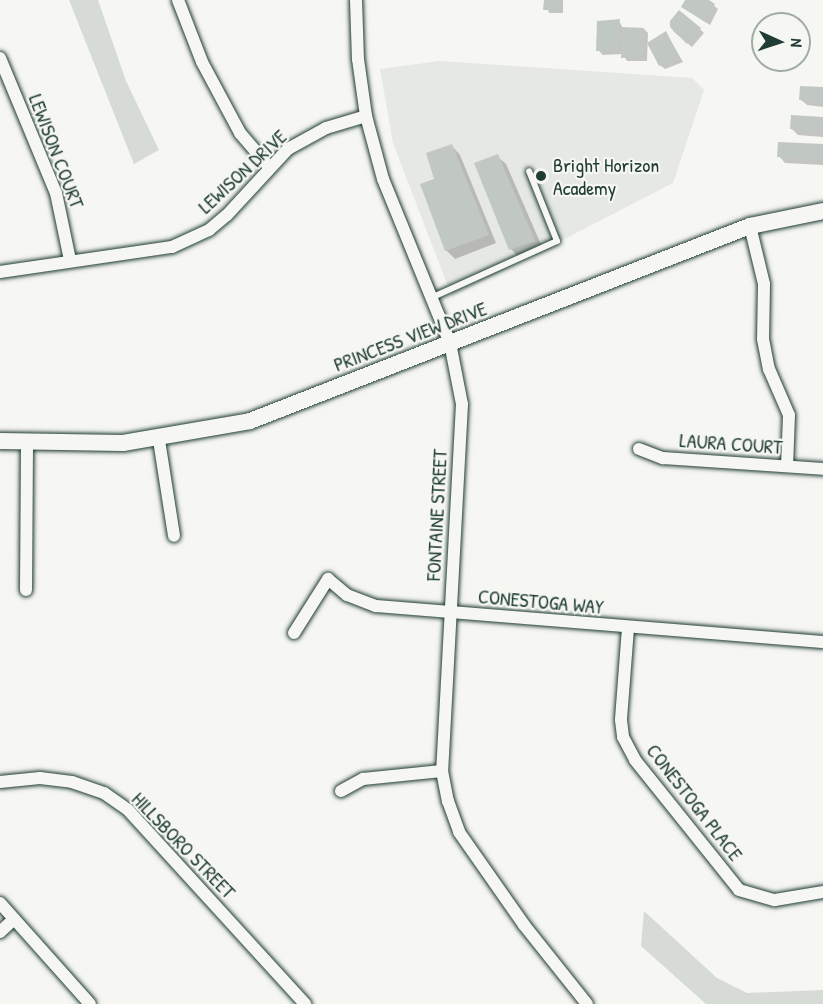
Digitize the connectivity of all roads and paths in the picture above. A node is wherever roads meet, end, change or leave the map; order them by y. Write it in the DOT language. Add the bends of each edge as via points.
graph roads {
  1 [pos="178,0"];
  2 [pos="356,0"];
  3 [pos="0,58"];
  4 [pos="366,116"];
  5 [pos="269,167"];
  6 [pos="529,171"];
  7 [pos="823,211"];
  8 [pos="750,226"];
  9 [pos="70,260"];
  10 [pos="0,272"];
  11 [pos="433,297"];
  12 [pos="450,343"];
  13 [pos="159,440"];
  14 [pos="0,441"];
  15 [pos="27,441"];
  16 [pos="639,449"];
  17 [pos="787,466"];
  18 [pos="823,469"];
  19 [pos="174,536"];
  20 [pos="26,590"];
  21 [pos="451,612"];
  22 [pos="628,628"];
  23 [pos="294,633"];
  24 [pos="823,642"];
  25 [pos="442,771"];
  26 [pos="0,782"];
  27 [pos="341,791"];
  28 [pos="823,892"];
  29 [pos="0,903"];
  30 [pos="14,919"];
  31 [pos="0,932"];
  32 [pos="90,1004"];
  33 [pos="305,1004"];
  34 [pos="587,1004"];
  1 -- 5 [label="street" via="202,62 240,133"];
  2 -- 4 [label="street, FONTAINE STREET"];
  3 -- 9 [label="street, LEWISON COURT" via="56,193"];
  4 -- 5 [label="street, LEWISON DRIVE" via="326,128 288,149"];
  4 -- 11 [label="street, FONTAINE STREET" via="383,178"];
  5 -- 9 [label="street, LEWISON DRIVE" via="209,230 172,247"];
  6 -- 11 [label="lane" via="557,241"];
  7 -- 8 [label="main road, PRINCESS VIEW DRIVE"];
  8 -- 12 [label="main road, PRINCESS VIEW DRIVE"];
  8 -- 17 [label="street" via="764,285 763,339 767,359 789,415"];
  9 -- 10 [label="street, LEWISON DRIVE"];
  11 -- 12 [label="street, FONTAINE STREET"];
  12 -- 13 [label="main road, PRINCESS VIEW DRIVE" via="250,421"];
  12 -- 21 [label="street, FONTAINE STREET" via="462,404"];
  13 -- 15 [label="main road, PRINCESS VIEW DRIVE"];
  13 -- 19 [label="street"];
  14 -- 15 [label="main road, PRINCESS VIEW DRIVE"];
  15 -- 20 [label="street"];
  16 -- 17 [label="street, LAURA COURT" via="663,458"];
  17 -- 18 [label="street, LAURA COURT"];
  21 -- 22 [label="street, CONESTOGA WAY"];
  21 -- 23 [label="street, CONESTOGA WAY" via="376,606 347,595 328,579"];
  21 -- 25 [label="street, FONTAINE STREET"];
  22 -- 24 [label="street, CONESTOGA WAY"];
  22 -- 28 [label="street, CONESTOGA PLACE" via="621,720 623,737 635,760 739,890 775,900"];
  25 -- 27 [label="street" via="363,779"];
  25 -- 34 [label="street, FONTAINE STREET" via="459,832 524,925"];
  26 -- 33 [label="street, HILLSBORO STREET" via="40,778 72,782 104,793 128,810"];
  29 -- 30 [label="street"];
  30 -- 31 [label="street"];
  30 -- 32 [label="street"];
}
